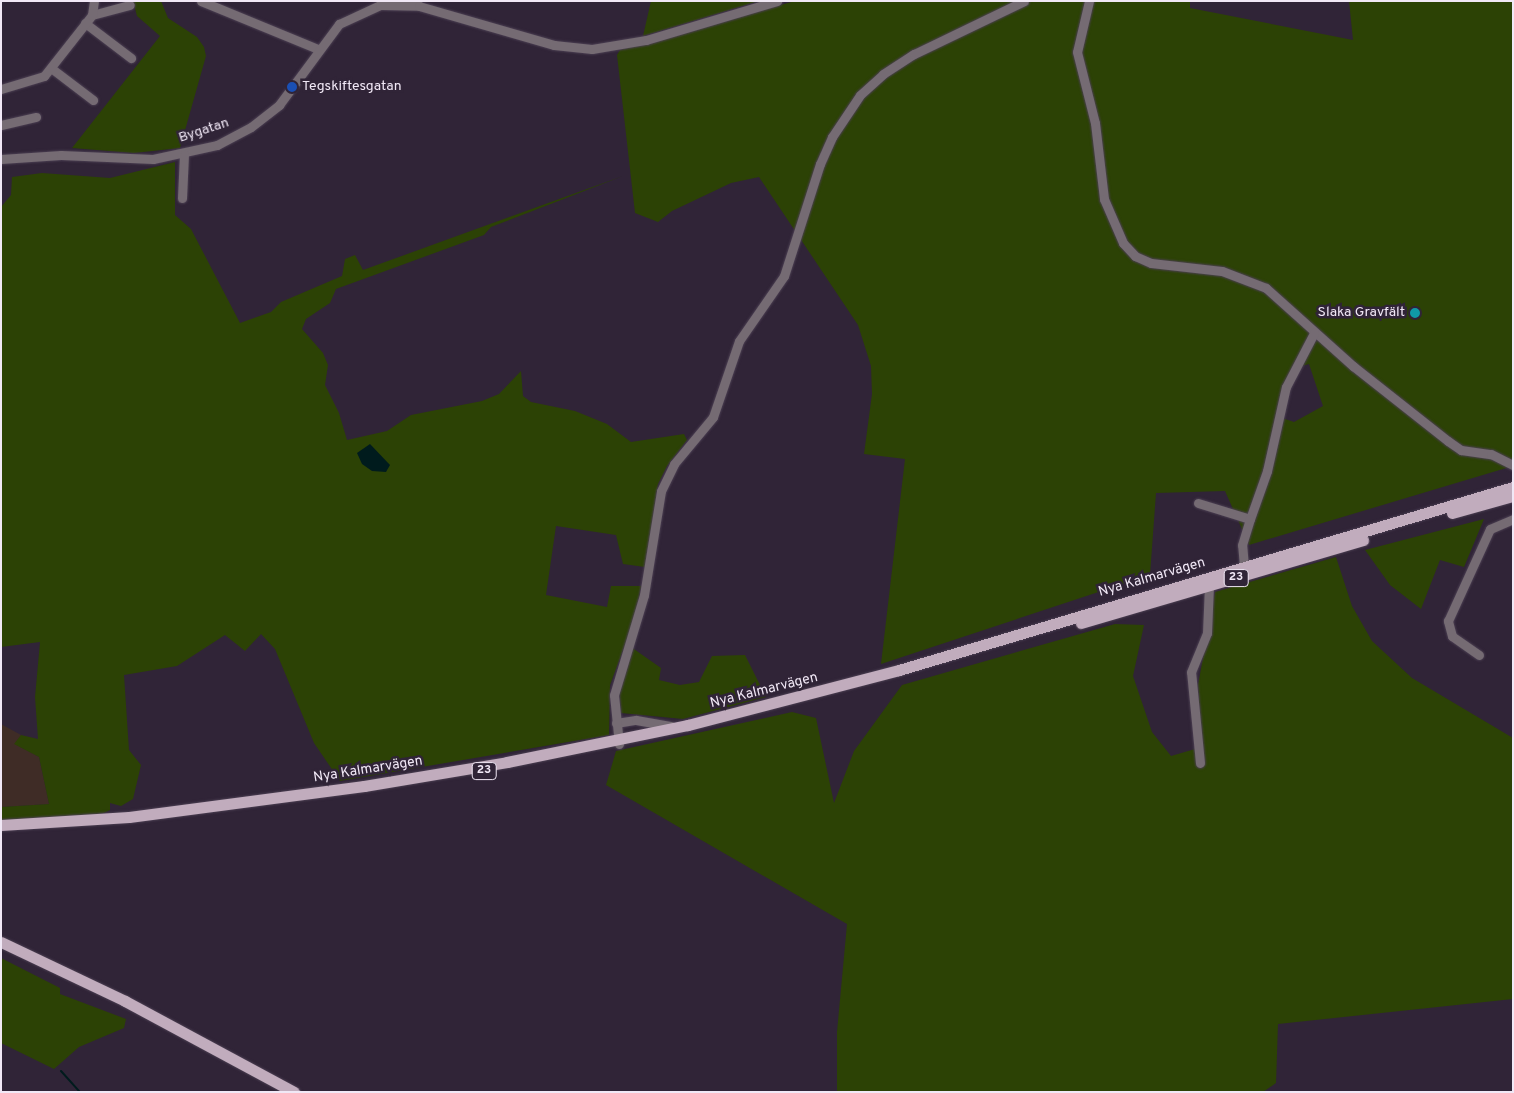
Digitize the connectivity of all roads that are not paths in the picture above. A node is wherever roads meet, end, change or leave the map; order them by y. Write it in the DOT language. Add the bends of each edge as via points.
graph roads {
  1 [pos="94,1"];
  2 [pos="201,1"];
  3 [pos="360,1"];
  4 [pos="777,1"];
  5 [pos="1024,1"];
  6 [pos="1089,1"];
  7 [pos="130,5"];
  8 [pos="363,11"];
  9 [pos="92,14"];
  10 [pos="85,23"];
  11 [pos="318,49"];
  12 [pos="131,58"];
  13 [pos="51,68"];
  14 [pos="1,89"];
  15 [pos="93,100"];
  16 [pos="36,117"];
  17 [pos="1,125"];
  18 [pos="184,154"];
  19 [pos="2,158"];
  20 [pos="182,198"];
  21 [pos="1314,333"];
  22 [pos="1513,465"];
  23 [pos="1513,487"];
  24 [pos="1513,496"];
  25 [pos="1198,503"];
  26 [pos="1250,519"];
  27 [pos="1513,519"];
  28 [pos="1244,566"];
  29 [pos="1209,586"];
  30 [pos="1479,655"];
  31 [pos="616,723"];
  32 [pos="688,725"];
  33 [pos="618,742"];
  34 [pos="1200,763"];
  35 [pos="1,825"];
  36 [pos="1,829"];
  37 [pos="1,942"];
  38 [pos="1,949"];
  39 [pos="280,1092"];
  40 [pos="294,1092"];
  1 -- 9 [label="street"];
  2 -- 11 [label="street"];
  3 -- 8 [label="street"];
  4 -- 8 [label="street, Bygatan" via="646,40 592,49 547,43 410,4 390,4"];
  5 -- 31 [label="street" via="907,59 860,95 840,122 820,164 784,276 739,341 713,417 665,480 644,595 617,676"];
  6 -- 21 [label="street" via="1077,52 1095,123 1104,199 1123,243 1136,256 1151,263 1222,271 1266,288"];
  7 -- 9 [label="street"];
  8 -- 11 [label="street, Bygatan" via="339,24"];
  9 -- 10 [label="street"];
  10 -- 12 [label="street"];
  10 -- 13 [label="street"];
  11 -- 18 [label="street, Bygatan" via="266,117 226,141"];
  13 -- 14 [label="street" via="39,80"];
  13 -- 15 [label="street"];
  16 -- 17 [label="street"];
  18 -- 19 [label="street, Bygatan" via="141,159 55,155"];
  18 -- 20 [label="street"];
  21 -- 22 [label="street" via="1461,450 1491,454"];
  21 -- 26 [label="street" via="1286,387 1267,471"];
  23 -- 28 [label="main road, Nya Kalmarvägen / 23"];
  24 -- 29 [label="main road, Nya Kalmarvägen / 23"];
  25 -- 26 [label="street"];
  26 -- 28 [label="street" via="1242,545"];
  27 -- 30 [label="street" via="1490,529 1448,621 1452,636"];
  28 -- 32 [label="main road, Nya Kalmarvägen / 23" via="899,670"];
  29 -- 33 [label="main road, Nya Kalmarvägen / 23" via="755,714"];
  29 -- 34 [label="street" via="1207,633 1191,679"];
  31 -- 32 [label="street"];
  31 -- 33 [label="street"];
  32 -- 33 [label="main road, Nya Kalmarvägen / 23"];
  33 -- 35 [label="main road, Nya Kalmarvägen / 23" via="477,768 232,805 129,817"];
  33 -- 36 [label="main road, Nya Kalmarvägen / 23" via="477,772 234,810 130,822"];
  37 -- 40 [label="main road" via="125,1001"];
  38 -- 39 [label="main road" via="125,1008"];
}
